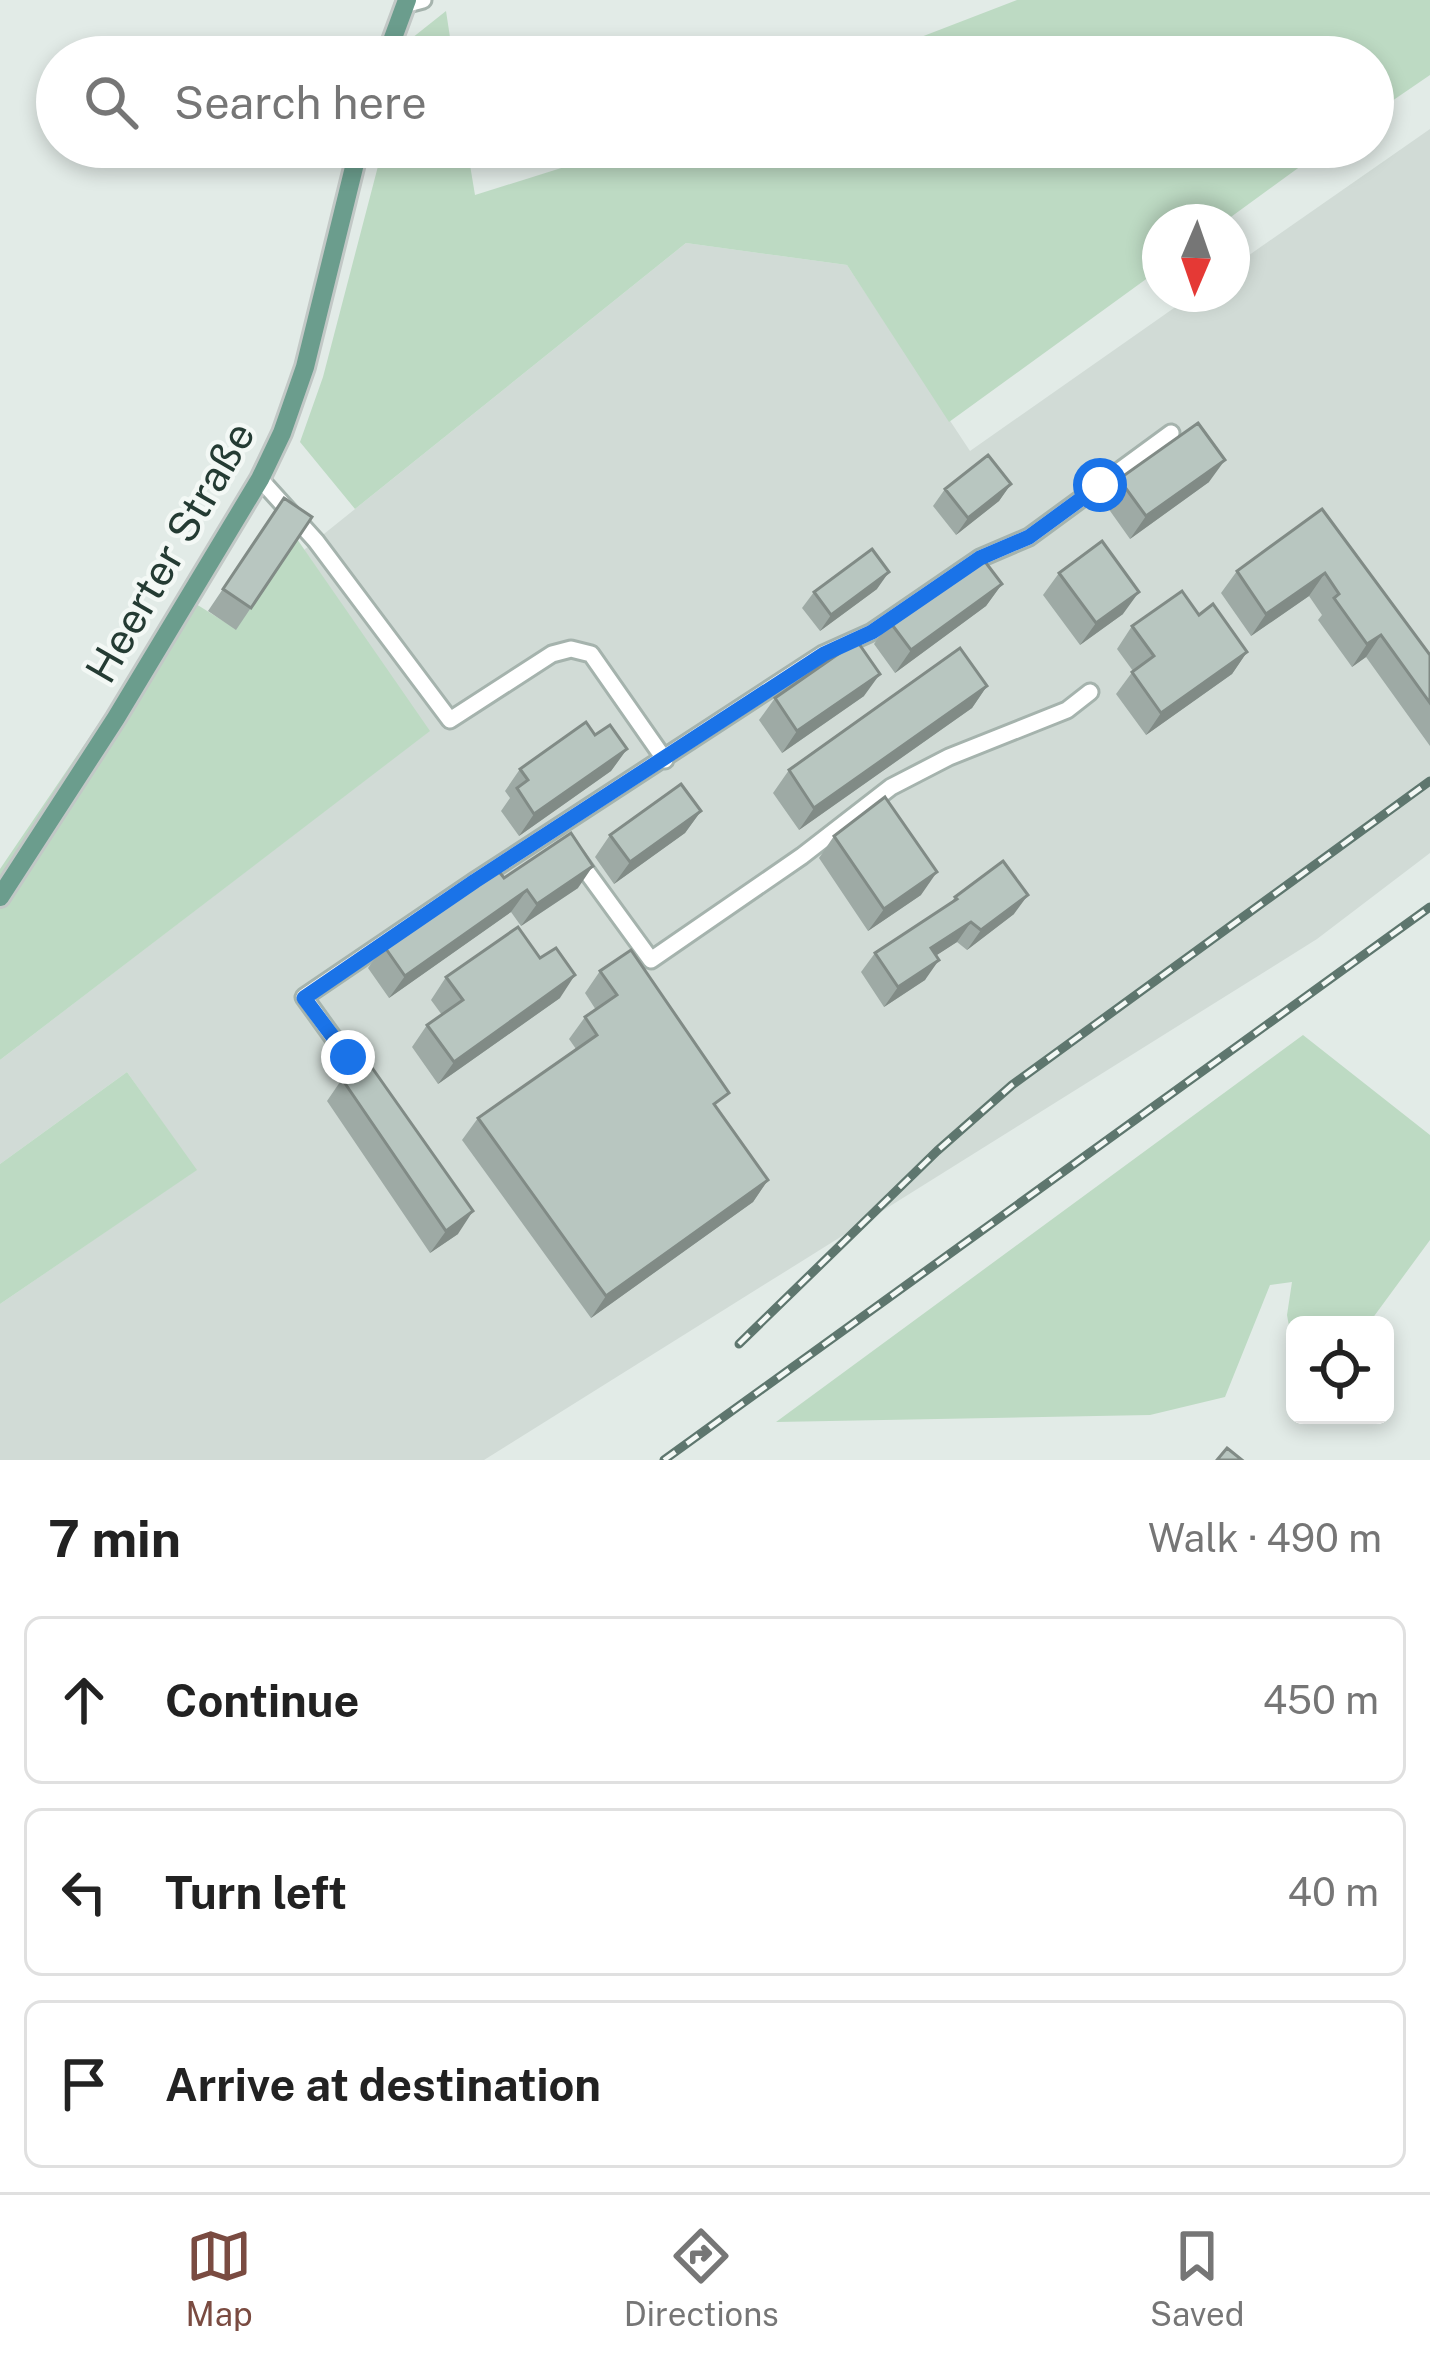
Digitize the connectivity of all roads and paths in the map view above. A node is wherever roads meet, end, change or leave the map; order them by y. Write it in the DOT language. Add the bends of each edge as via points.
graph roads {
  1 [pos="411,2"];
  2 [pos="396,36"];
  3 [pos="354,168"];
  4 [pos="1172,434"];
  5 [pos="260,479"];
  6 [pos="1090,692"];
  7 [pos="665,760"];
  8 [pos="557,831"];
  9 [pos="0,897"];
  10 [pos="379,1100"];
  1 -- 2 [label="main road"];
  3 -- 5 [label="main road, Heerter Straße" via="304,367"];
  4 -- 7 [label="lane" via="1029,537 980,558"];
  5 -- 7 [label="lane" via="450,719 571,649 591,654"];
  5 -- 9 [label="main road, Heerter Straße"];
  6 -- 8 [label="lane" via="1050,718 891,788 652,960"];
  7 -- 8 [label="lane"];
  8 -- 10 [label="lane" via="304,998"];
}
